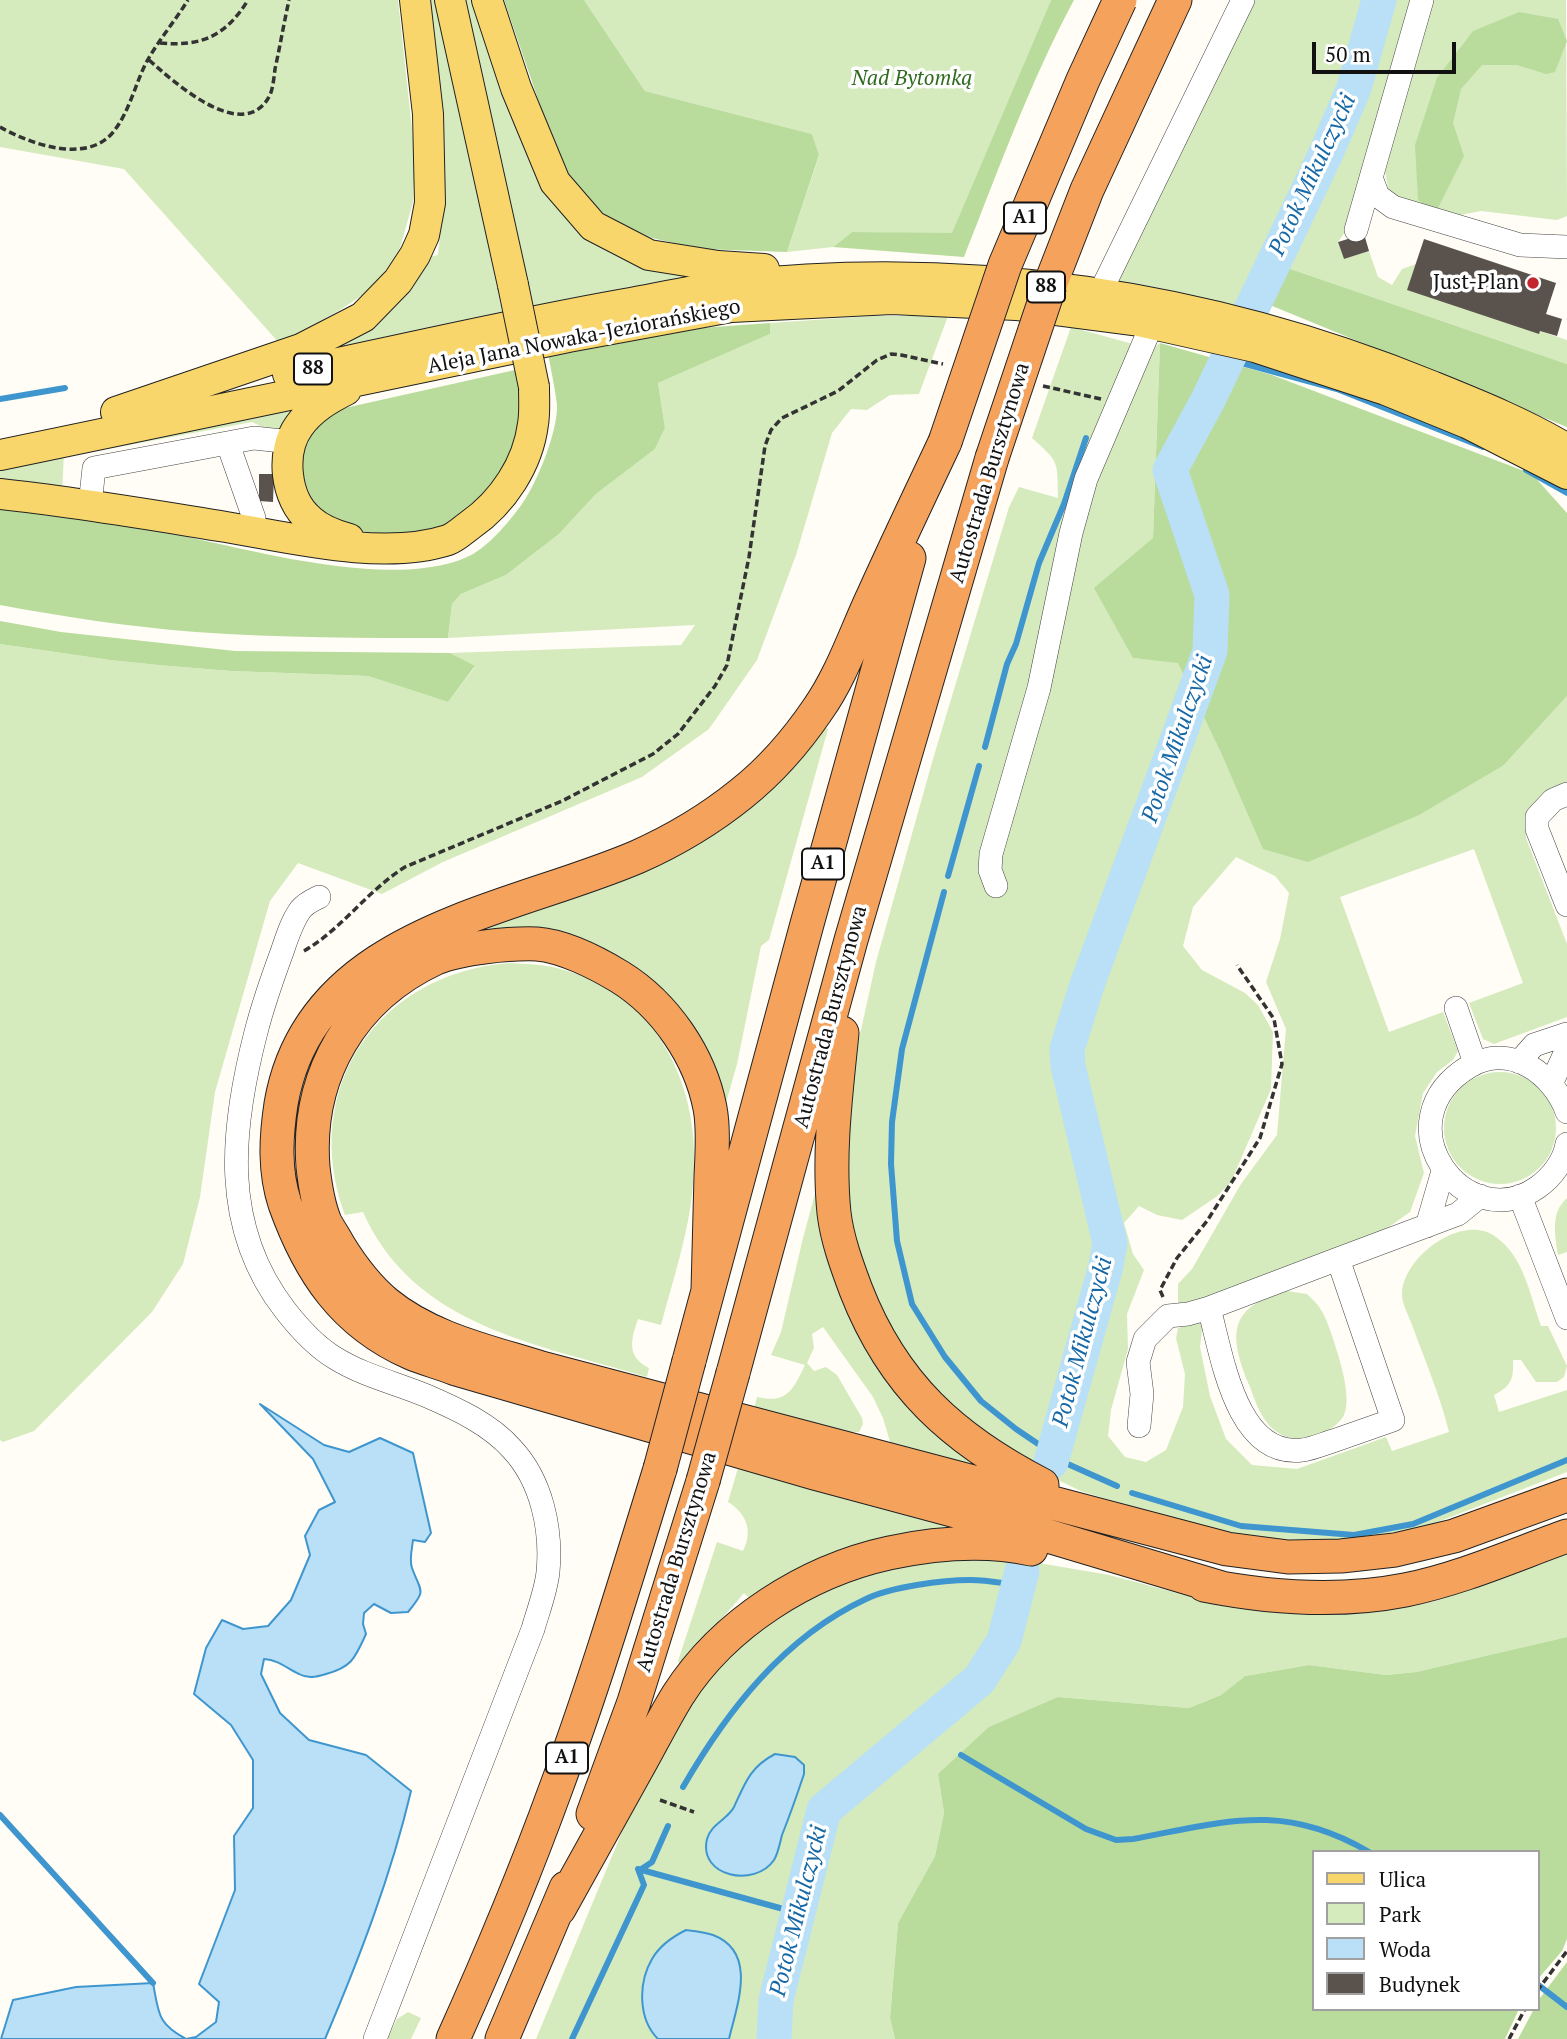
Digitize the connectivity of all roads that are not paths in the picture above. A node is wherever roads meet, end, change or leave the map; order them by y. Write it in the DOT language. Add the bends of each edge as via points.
graph roads {
  1 [pos="415,0"];
  2 [pos="450,0"];
  3 [pos="487,0"];
  4 [pos="1120,0"];
  5 [pos="1175,0"];
  6 [pos="1243,0"];
  7 [pos="1422,0"];
  8 [pos="1372,180"];
  9 [pos="1356,230"];
  10 [pos="1567,247"];
  11 [pos="886,276"];
  12 [pos="1099,295"];
  13 [pos="1199,323"];
  14 [pos="1152,324"];
  15 [pos="1287,346"];
  16 [pos="369,379"];
  17 [pos="116,412"];
  18 [pos="0,435"];
  19 [pos="290,442"];
  20 [pos="945,442"];
  21 [pos="228,444"];
  22 [pos="1567,449"];
  23 [pos="0,455"];
  24 [pos="1567,474"];
  25 [pos="0,494"];
  26 [pos="90,505"];
  27 [pos="252,532"];
  28 [pos="379,548"];
  29 [pos="1567,794"];
  30 [pos="996,886"];
  31 [pos="319,897"];
  32 [pos="1567,905"];
  33 [pos="851,940"];
  34 [pos="1456,1008"];
  35 [pos="1567,1034"];
  36 [pos="1567,1049"];
  37 [pos="1519,1062"];
  38 [pos="1475,1063"];
  39 [pos="1552,1082"];
  40 [pos="1567,1112"];
  41 [pos="1567,1144"];
  42 [pos="1561,1170"];
  43 [pos="1443,1171"];
  44 [pos="1480,1196"];
  45 [pos="1520,1196"];
  46 [pos="1427,1226"];
  47 [pos="1338,1259"];
  48 [pos="708,1289"];
  49 [pos="1209,1308"];
  50 [pos="1567,1318"];
  51 [pos="1139,1426"];
  52 [pos="1567,1495"];
  53 [pos="1091,1511"];
  54 [pos="1567,1536"];
  55 [pos="1225,1589"];
  56 [pos="558,1909"];
  57 [pos="375,2039"];
  58 [pos="453,2039"];
  59 [pos="502,2039"];
  1 -- 17 [label="main road" via="428,114 430,203 424,235 398,281 363,317 301,349"];
  2 -- 28 [label="main road, bridge" via="534,387 534,423 526,455 509,486 484,516 449,539"];
  3 -- 11 [label="main road" via="516,88 555,182 593,226 649,255 718,266"];
  4 -- 20 [label="highway, Autostrada Bursztynowa / A1, bridge" via="1005,265"];
  5 -- 33 [label="highway, Autostrada Bursztynowa / A1, bridge" via="1087,190 1050,285 992,458"];
  6 -- 12 [label="lane"];
  7 -- 8 [label="lane"];
  8 -- 9 [label="lane"];
  8 -- 10 [label="lane" via="1378,195 1393,207 1520,245"];
  11 -- 12 [label="main road, Aleja Jana Nowaka-Jeziorańskiego / 88" via="1017,283"];
  11 -- 17 [label="main road, Aleja Jana Nowaka-Jeziorańskiego / 88" via="715,288 533,321"];
  12 -- 13 [label="main road, Aleja Jana Nowaka-Jeziorańskiego / 88"];
  13 -- 14 [label="main road, Aleja Jana Nowaka-Jeziorańskiego / 88"];
  13 -- 15 [label="main road, Aleja Jana Nowaka-Jeziorańskiego / 88"];
  14 -- 16 [label="main road, Aleja Jana Nowaka-Jeziorańskiego / 88" via="1016,305 892,299 731,307"];
  14 -- 30 [label="lane" via="1086,479 1071,533 1039,688 991,854"];
  15 -- 22 [label="main road, Aleja Jana Nowaka-Jeziorańskiego / 88" via="1392,370"];
  15 -- 24 [label="main road, Aleja Jana Nowaka-Jeziorańskiego / 88" via="1467,424"];
  16 -- 19 [label="main road" via="312,411"];
  16 -- 23 [label="main road, Aleja Jana Nowaka-Jeziorańskiego / 88"];
  17 -- 18 [label="main road, Aleja Jana Nowaka-Jeziorańskiego / 88"];
  19 -- 21 [label="lane" via="254,438"];
  19 -- 28 [label="main road" via="289,482 309,520 332,535"];
  20 -- 48 [label="highway, Autostrada Bursztynowa / A1" via="852,757"];
  20 -- 55 [label="highway" via="819,708 742,793 639,856 426,933 352,978 326,1006 303,1041 285,1084 276,1138 281,1191 297,1237 322,1282 373,1332 410,1353"];
  21 -- 26 [label="lane" via="94,468"];
  21 -- 27 [label="lane" via="254,518"];
  25 -- 26 [label="main road"];
  26 -- 27 [label="main road"];
  27 -- 28 [label="main road" via="318,544"];
  29 -- 32 [label="lane" via="1553,800 1537,817 1537,829"];
  31 -- 57 [label="lane" via="303,906 294,920 263,1004 243,1081 235,1151 237,1193 249,1243 269,1289 302,1332 332,1357 472,1417 513,1449 535,1484 548,1526 548,1573 533,1629"];
  33 -- 53 [label="highway" via="831,1159 834,1216 846,1265 867,1318 894,1364 927,1405 962,1437 1004,1466"];
  33 -- 56 [label="highway, Autostrada Bursztynowa / A1, bridge" via="703,1481 634,1702"];
  34 -- 38 [label="lane"];
  35 -- 37 [label="lane" via="1534,1045"];
  36 -- 39 [label="lane"];
  37 -- 38 [label="lane"];
  37 -- 39 [label="lane"];
  38 -- 43 [label="lane" via="1453,1077 1437,1097 1430,1122 1432,1147"];
  39 -- 40 [label="lane"];
  41 -- 42 [label="lane"];
  42 -- 45 [label="lane"];
  43 -- 44 [label="lane"];
  43 -- 46 [label="lane"];
  44 -- 45 [label="lane"];
  44 -- 46 [label="lane" via="1458,1214"];
  45 -- 50 [label="lane"];
  46 -- 47 [label="lane"];
  47 -- 49 [label="lane"];
  47 -- 49 [label="lane" via="1393,1420 1304,1450 1281,1451 1255,1432 1238,1407"];
  48 -- 53 [label="highway" via="711,1110 701,1077 676,1028 638,989 592,960 539,944 487,946 438,957 391,985 354,1021 317,1093 311,1140 315,1185 325,1222 352,1268 385,1302 423,1328 541,1368"];
  48 -- 58 [label="highway, Autostrada Bursztynowa / A1, bridge" via="660,1469 601,1658 556,1788"];
  49 -- 51 [label="lane" via="1168,1316 1145,1339 1138,1362"];
  52 -- 53 [label="highway" via="1423,1545 1341,1556 1288,1557 1227,1549"];
  54 -- 55 [label="highway" via="1405,1590 1306,1598"];
  55 -- 56 [label="highway" via="1018,1546 970,1542 861,1559 810,1581 735,1631 679,1694"];
  56 -- 59 [label="highway, Autostrada Bursztynowa / A1"];
}
